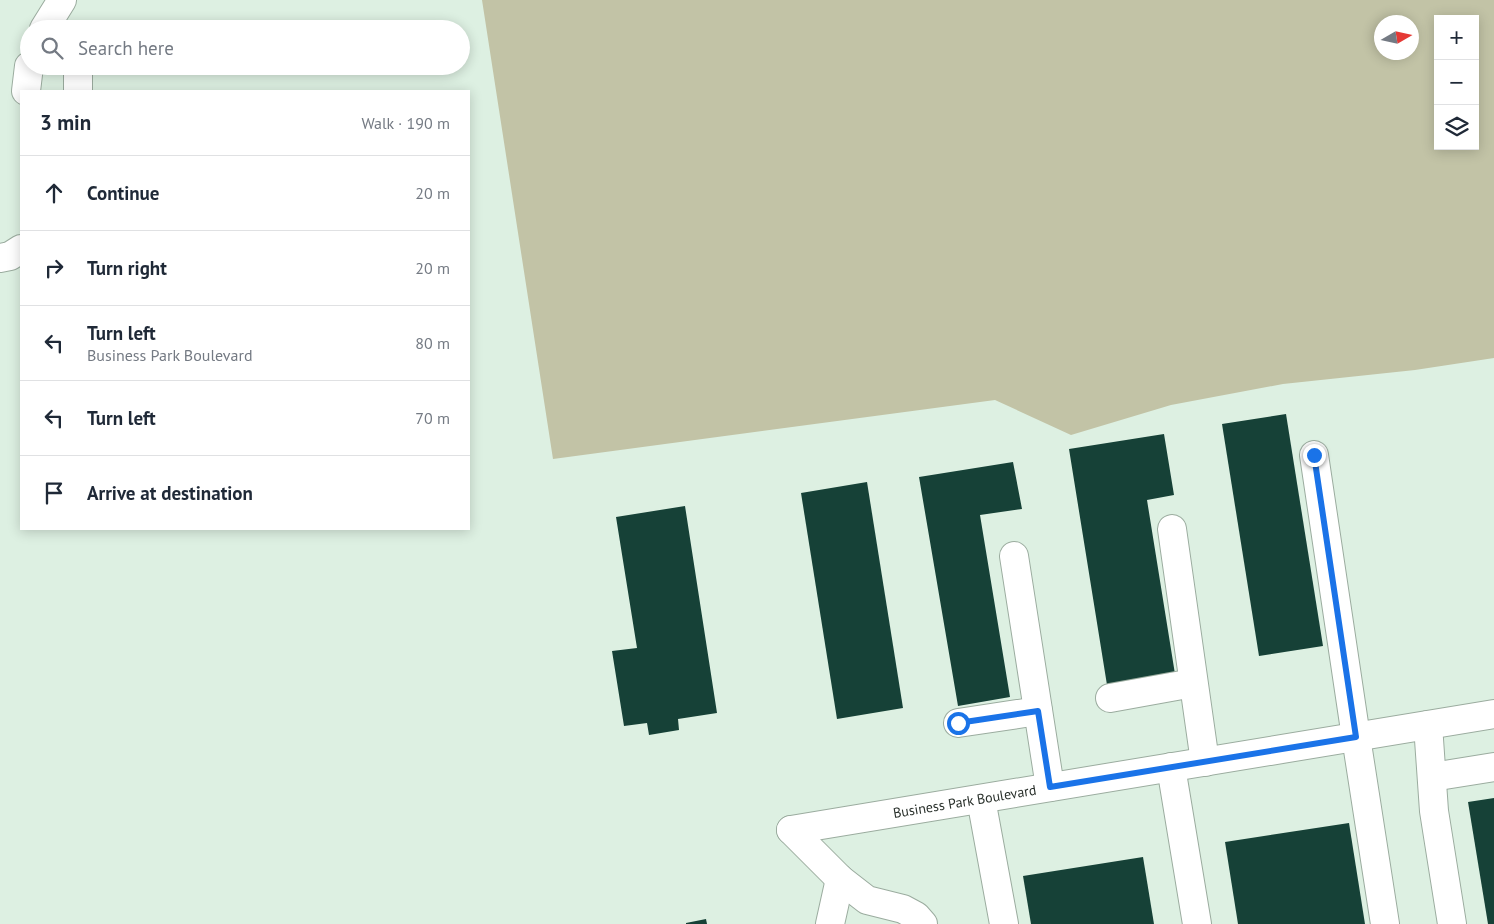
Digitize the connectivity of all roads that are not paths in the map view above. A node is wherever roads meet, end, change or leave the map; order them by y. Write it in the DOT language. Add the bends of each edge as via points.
graph roads {
  1 [pos="62,0"];
  2 [pos="50,20"];
  3 [pos="67,20"];
  4 [pos="28,75"];
  5 [pos="78,75"];
  6 [pos="26,90"];
  7 [pos="78,90"];
  8 [pos="20,250"];
  9 [pos="0,258"];
  10 [pos="1314,455"];
  11 [pos="1172,530"];
  12 [pos="1014,556"];
  13 [pos="1194,683"];
  14 [pos="1110,698"];
  15 [pos="1038,711"];
  16 [pos="1494,714"];
  17 [pos="958,723"];
  18 [pos="1428,725"];
  19 [pos="1356,737"];
  20 [pos="1205,762"];
  21 [pos="1171,767"];
  22 [pos="1494,767"];
  23 [pos="1432,777"];
  24 [pos="1050,787"];
  25 [pos="981,799"];
  26 [pos="840,879"];
  27 [pos="830,924"];
  28 [pos="923,924"];
  29 [pos="1004,924"];
  30 [pos="1197,924"];
  31 [pos="1386,924"];
  32 [pos="1452,924"];
  1 -- 2 [label="street"];
  1 -- 3 [label="street"];
  4 -- 6 [label="street"];
  5 -- 7 [label="street"];
  8 -- 9 [label="street"];
  10 -- 19 [label="street"];
  11 -- 13 [label="street"];
  12 -- 15 [label="street"];
  13 -- 14 [label="street"];
  13 -- 20 [label="street"];
  15 -- 17 [label="street"];
  15 -- 24 [label="street"];
  16 -- 18 [label="street, Business Park Boulevard"];
  18 -- 19 [label="street, Business Park Boulevard"];
  18 -- 23 [label="street"];
  19 -- 20 [label="street, Business Park Boulevard"];
  19 -- 31 [label="street"];
  20 -- 21 [label="street, Business Park Boulevard"];
  21 -- 24 [label="street, Business Park Boulevard"];
  21 -- 30 [label="street"];
  22 -- 23 [label="street"];
  23 -- 32 [label="street" via="1434,811"];
  24 -- 25 [label="street, Business Park Boulevard"];
  25 -- 26 [label="street, Business Park Boulevard" via="791,830"];
  25 -- 29 [label="street"];
  26 -- 27 [label="street"];
  26 -- 28 [label="street" via="867,900 903,908"];
}
